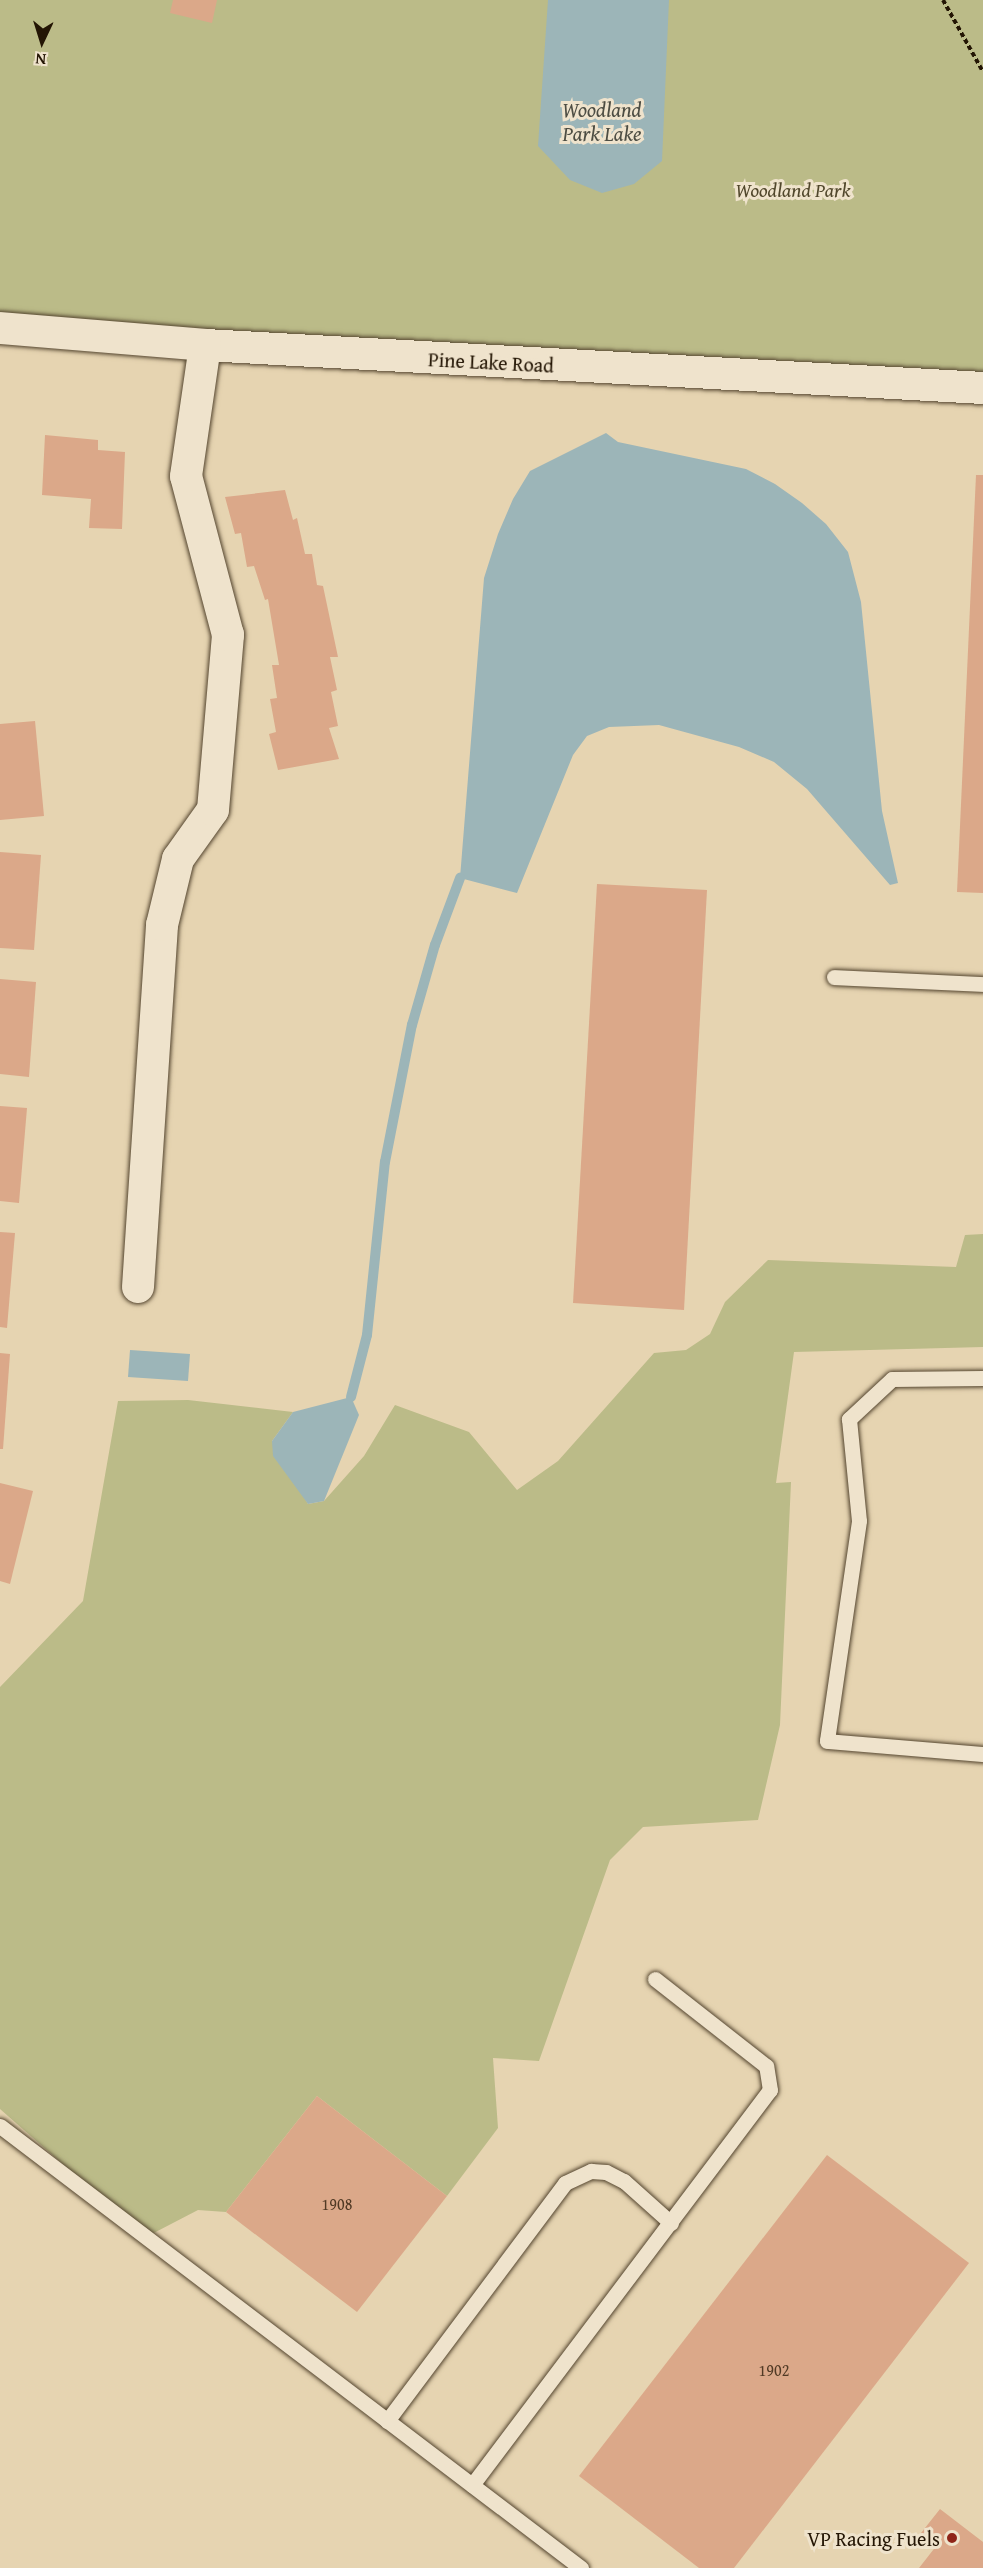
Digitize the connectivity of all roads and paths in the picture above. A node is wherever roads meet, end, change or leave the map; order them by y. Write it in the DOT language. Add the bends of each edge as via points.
graph roads {
  1 [pos="943,0"];
  2 [pos="983,72"];
  3 [pos="0,328"];
  4 [pos="205,345"];
  5 [pos="983,388"];
  6 [pos="834,977"];
  7 [pos="983,984"];
  8 [pos="138,1287"];
  9 [pos="983,1378"];
  10 [pos="983,1754"];
  11 [pos="655,1979"];
  12 [pos="0,2126"];
  13 [pos="671,2223"];
  14 [pos="387,2421"];
  15 [pos="472,2485"];
  16 [pos="581,2568"];
  1 -- 2 [label="path"];
  3 -- 4 [label="street, Pine Lake Road"];
  4 -- 5 [label="street, Pine Lake Road"];
  4 -- 8 [label="street" via="186,476 228,635 213,810 178,859 162,925"];
  6 -- 7 [label="lane"];
  9 -- 10 [label="lane" via="892,1379 849,1419 860,1521 827,1741"];
  11 -- 13 [label="lane" via="765,2066 770,2090"];
  12 -- 14 [label="lane"];
  13 -- 14 [label="lane" via="624,2181 606,2172 576,2175 565,2183"];
  13 -- 15 [label="lane"];
  14 -- 15 [label="lane"];
  15 -- 16 [label="lane"];
}
